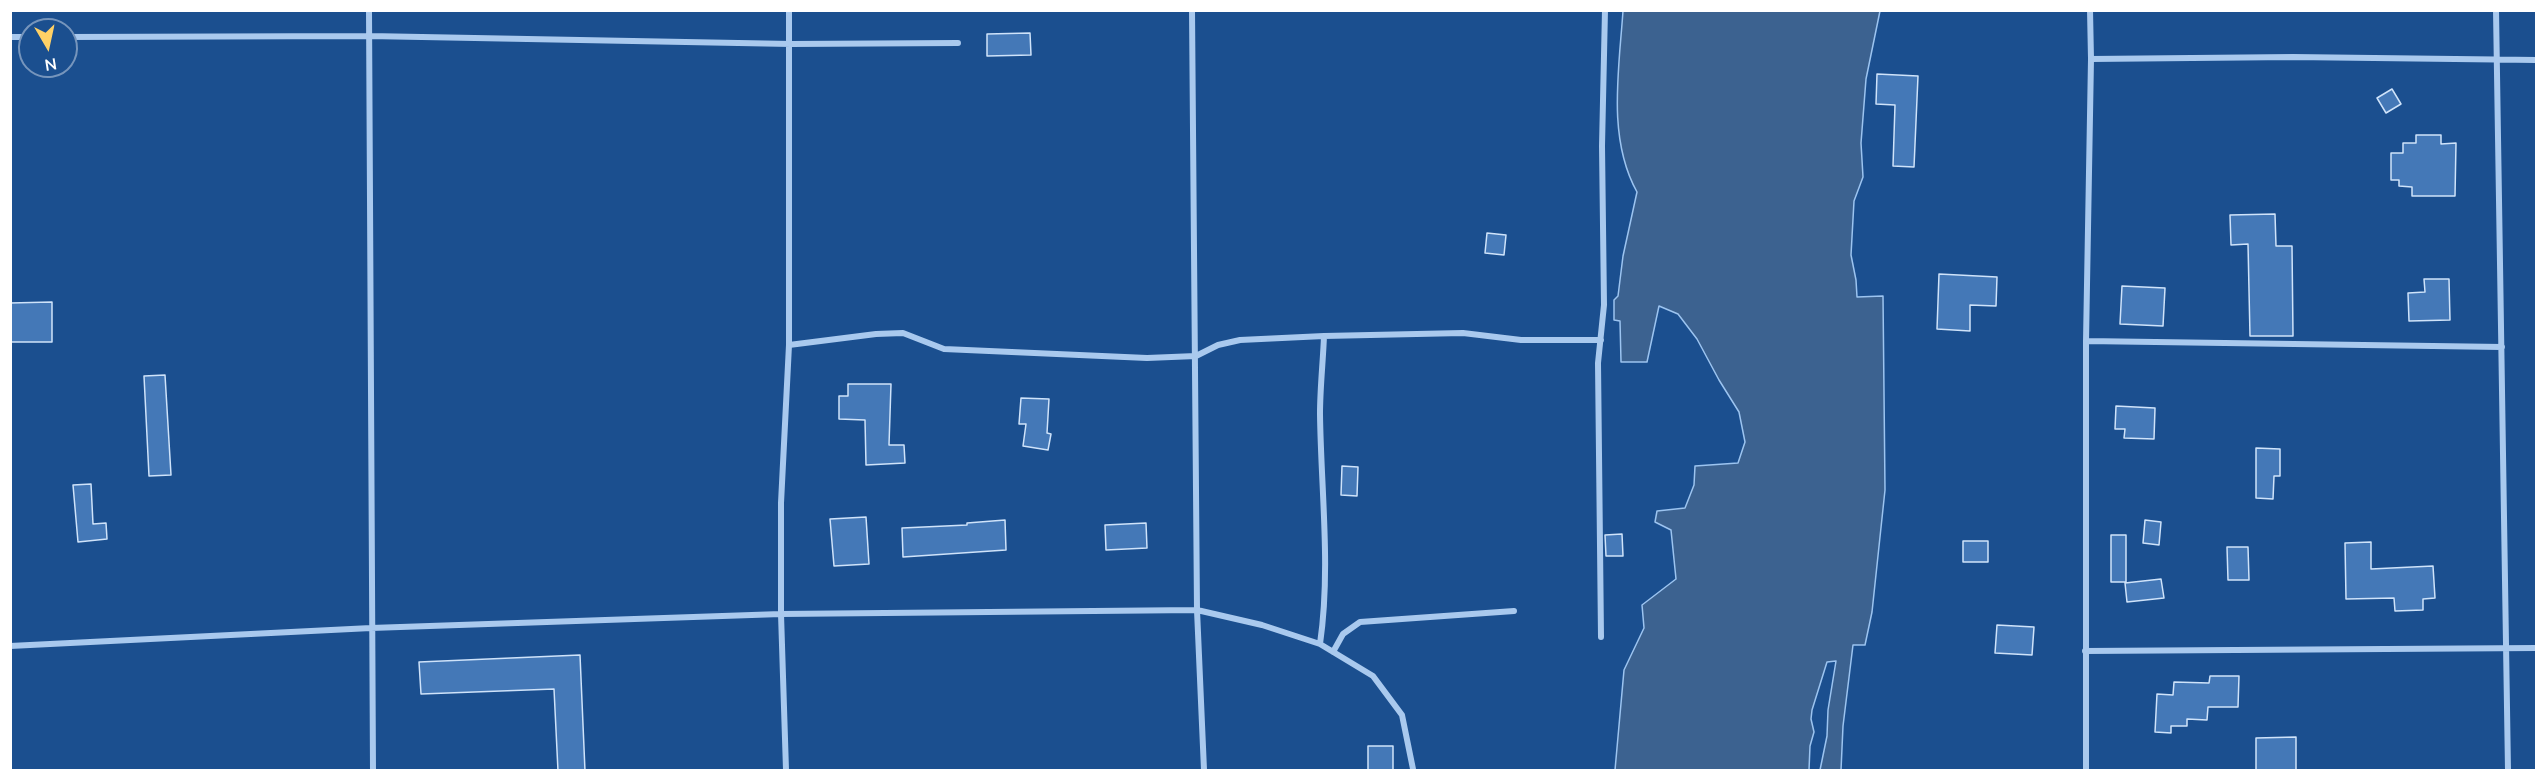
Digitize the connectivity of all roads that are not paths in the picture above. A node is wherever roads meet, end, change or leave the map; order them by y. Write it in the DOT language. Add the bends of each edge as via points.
graph roads {
  1 [pos="369,10"];
  2 [pos="789,10"];
  3 [pos="1192,10"];
  4 [pos="1605,10"];
  5 [pos="2090,10"];
  6 [pos="2496,10"];
  7 [pos="369,36"];
  8 [pos="78,37"];
  9 [pos="957,43"];
  10 [pos="791,44"];
  11 [pos="2091,59"];
  12 [pos="2498,59"];
  13 [pos="2536,60"];
  14 [pos="1324,336"];
  15 [pos="1601,340"];
  16 [pos="2086,341"];
  17 [pos="789,345"];
  18 [pos="2502,347"];
  19 [pos="1196,356"];
  20 [pos="1197,610"];
  21 [pos="1514,611"];
  22 [pos="781,614"];
  23 [pos="371,628"];
  24 [pos="1601,637"];
  25 [pos="1320,644"];
  26 [pos="10,646"];
  27 [pos="2505,647"];
  28 [pos="2536,648"];
  29 [pos="2085,651"];
  30 [pos="1333,652"];
  31 [pos="1413,769"];
  32 [pos="373,771"];
  33 [pos="786,771"];
  34 [pos="1204,771"];
  35 [pos="2086,771"];
  36 [pos="2508,771"];
  1 -- 7 [label="street"];
  2 -- 10 [label="street"];
  3 -- 19 [label="street"];
  4 -- 15 [label="street"];
  5 -- 11 [label="street"];
  6 -- 12 [label="street"];
  7 -- 8 [label="street"];
  7 -- 10 [label="street"];
  7 -- 23 [label="street"];
  9 -- 10 [label="street"];
  10 -- 17 [label="street"];
  11 -- 12 [label="street"];
  11 -- 16 [label="street"];
  12 -- 13 [label="street"];
  12 -- 18 [label="street"];
  14 -- 15 [label="street" via="1463,333 1521,340"];
  14 -- 19 [label="street" via="1240,340"];
  14 -- 25 [label="street" via="1320,412 1324,618"];
  15 -- 24 [label="street" via="1598,386"];
  16 -- 18 [label="street"];
  16 -- 29 [label="street"];
  17 -- 19 [label="street" via="903,333 944,349 1147,358"];
  17 -- 22 [label="street" via="780,503"];
  18 -- 27 [label="street"];
  19 -- 20 [label="street"];
  20 -- 22 [label="street"];
  20 -- 25 [label="street"];
  20 -- 34 [label="street"];
  21 -- 30 [label="street" via="1360,622 1342,634"];
  22 -- 23 [label="street"];
  22 -- 33 [label="street"];
  23 -- 26 [label="street"];
  23 -- 32 [label="street"];
  25 -- 30 [label="street"];
  27 -- 28 [label="street"];
  27 -- 29 [label="street"];
  27 -- 36 [label="street"];
  29 -- 35 [label="street"];
  30 -- 31 [label="street" via="1373,676 1402,715"];
}
